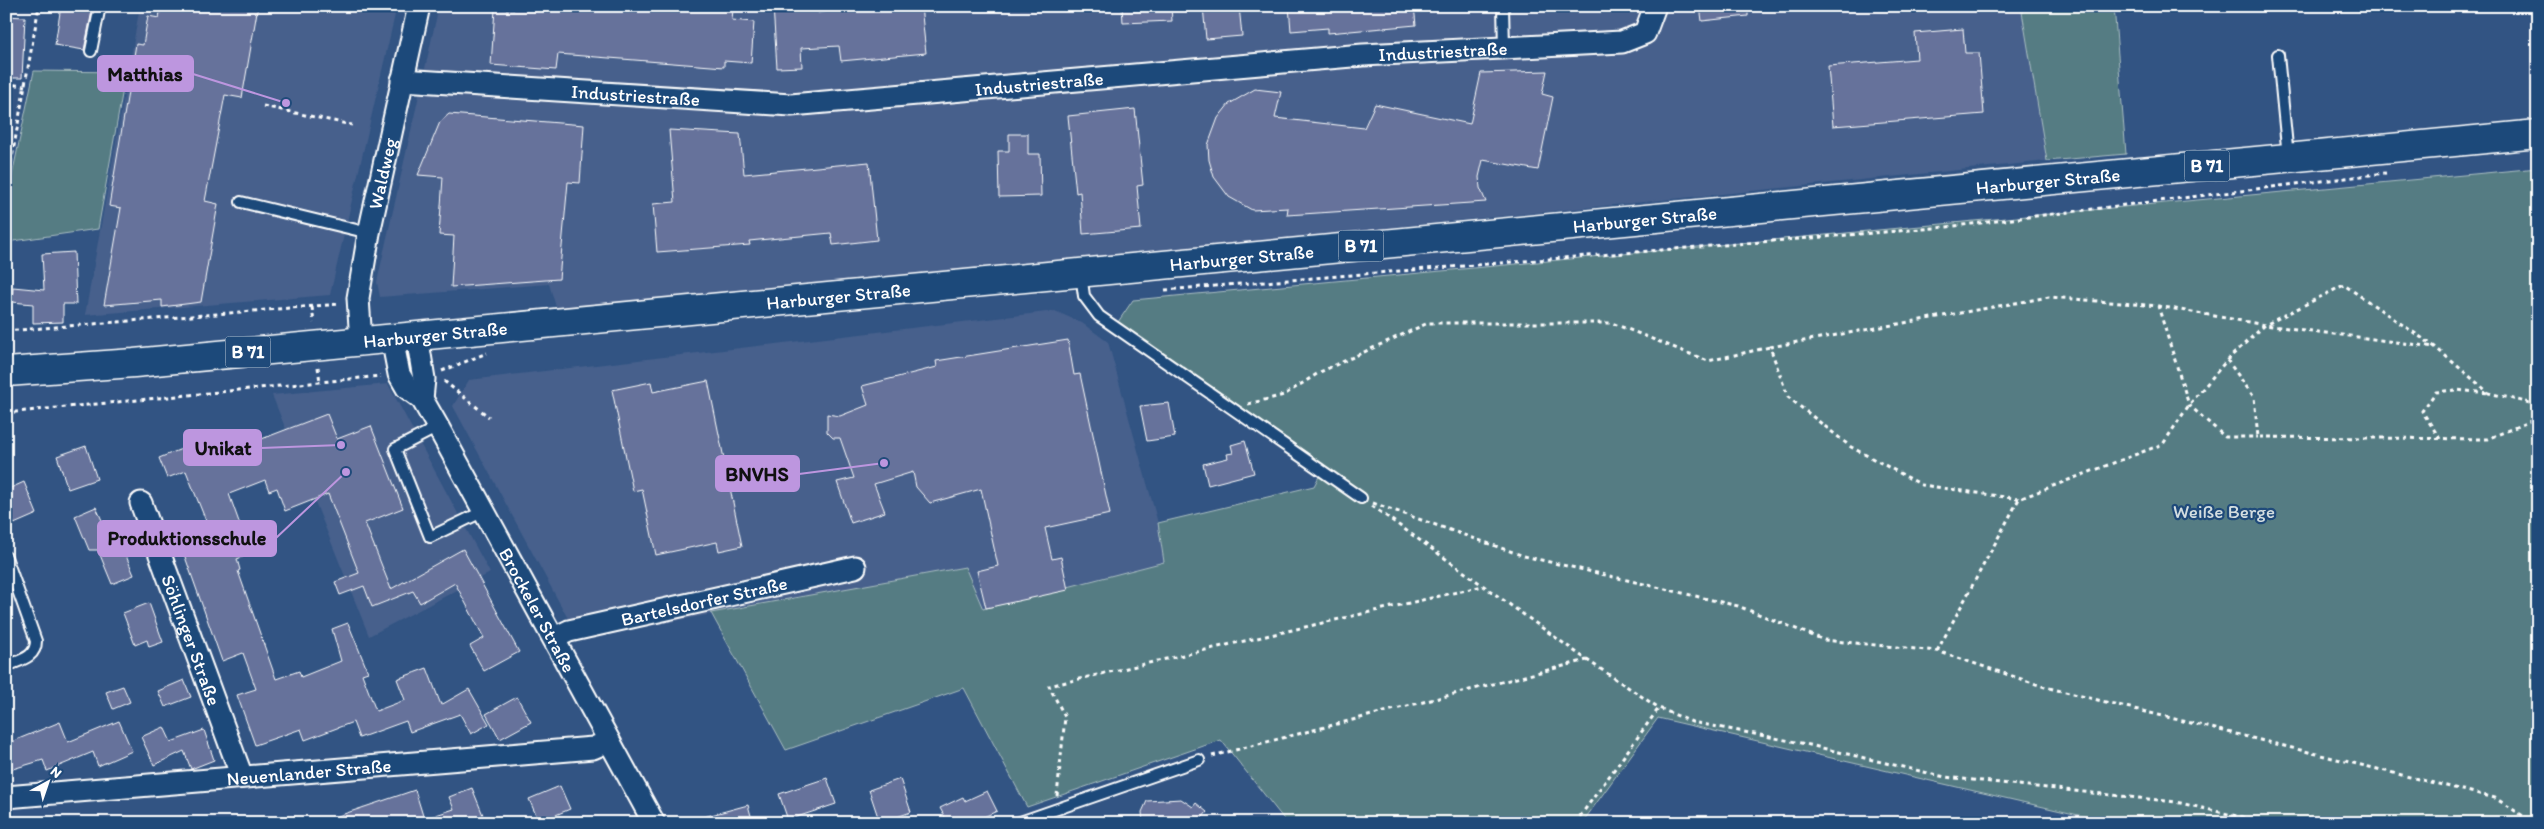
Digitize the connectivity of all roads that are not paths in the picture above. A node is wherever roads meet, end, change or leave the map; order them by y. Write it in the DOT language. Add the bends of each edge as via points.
graph roads {
  1 [pos="100,6"];
  2 [pos="419,6"];
  3 [pos="1503,6"];
  4 [pos="1655,6"];
  5 [pos="1504,48"];
  6 [pos="91,52"];
  7 [pos="2278,55"];
  8 [pos="402,80"];
  9 [pos="2538,134"];
  10 [pos="2288,158"];
  11 [pos="240,202"];
  12 [pos="369,233"];
  13 [pos="1081,273"];
  14 [pos="404,337"];
  15 [pos="361,341"];
  16 [pos="6,372"];
  17 [pos="438,428"];
  18 [pos="1361,498"];
  19 [pos="140,503"];
  20 [pos="484,511"];
  21 [pos="6,557"];
  22 [pos="855,567"];
  23 [pos="554,638"];
  24 [pos="6,666"];
  25 [pos="609,741"];
  26 [pos="1199,760"];
  27 [pos="242,777"];
  28 [pos="6,797"];
  29 [pos="654,823"];
  30 [pos="1017,823"];
  1 -- 6 [label="lane"];
  2 -- 8 [label="street, Waldweg"];
  3 -- 5 [label="lane"];
  4 -- 5 [label="street, Industriestraße" via="1646,33 1622,42"];
  5 -- 8 [label="street, Industriestraße" via="1363,55 791,106"];
  7 -- 10 [label="lane"];
  8 -- 12 [label="street, Waldweg"];
  9 -- 10 [label="main road, Harburger Straße / B 71"];
  10 -- 13 [label="main road, Harburger Straße / B 71"];
  11 -- 12 [label="lane"];
  12 -- 15 [label="street, Waldweg" via="358,298"];
  13 -- 14 [label="main road, Harburger Straße / B 71"];
  13 -- 18 [label="lane" via="1084,296 1100,316"];
  14 -- 15 [label="main road, Harburger Straße / B 71"];
  14 -- 17 [label="street, Brockeler Straße" via="399,374 407,388 422,399"];
  15 -- 16 [label="main road, Harburger Straße / B 71"];
  17 -- 20 [label="street, Brockeler Straße"];
  17 -- 20 [label="lane" via="395,449 430,537"];
  19 -- 27 [label="street, Söhlinger Straße"];
  20 -- 23 [label="street, Brockeler Straße"];
  21 -- 24 [label="lane" via="36,641 32,655"];
  22 -- 23 [label="street, Bartelsdorfer Straße" via="569,630"];
  23 -- 25 [label="street, Brockeler Straße"];
  25 -- 27 [label="street, Neuenlander Straße" via="593,748"];
  25 -- 29 [label="street, Brockeler Straße"];
  26 -- 30 [label="lane"];
  27 -- 28 [label="street, Neuenlander Straße"];
}
